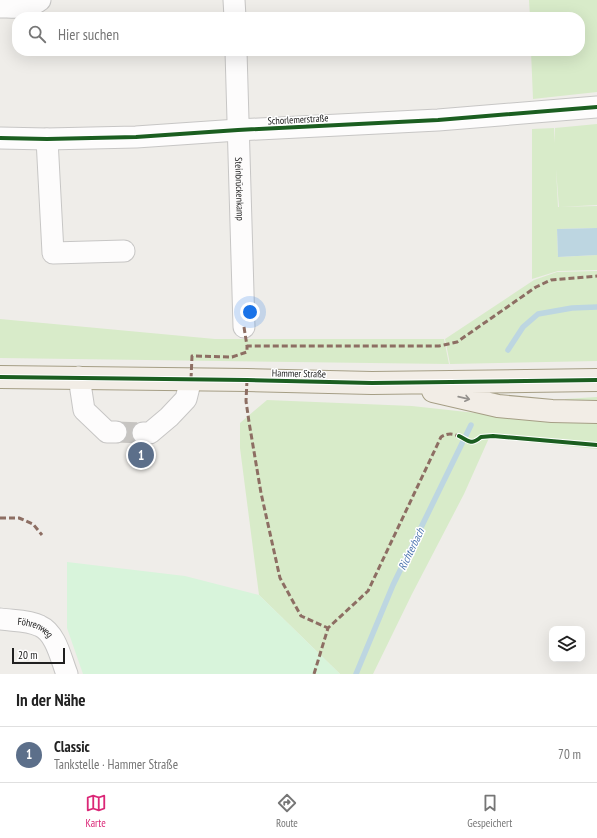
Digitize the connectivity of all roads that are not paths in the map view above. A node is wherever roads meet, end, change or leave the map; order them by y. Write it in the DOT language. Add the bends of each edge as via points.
graph roads {
  1 [pos="40,0"];
  2 [pos="234,0"];
  3 [pos="0,7"];
  4 [pos="235,12"];
  5 [pos="236,56"];
  6 [pos="597,106"];
  7 [pos="238,130"];
  8 [pos="0,138"];
  9 [pos="47,139"];
  10 [pos="124,252"];
  11 [pos="244,327"];
  12 [pos="0,376"];
  13 [pos="79,377"];
  14 [pos="191,379"];
  15 [pos="597,380"];
  16 [pos="399,383"];
  17 [pos="597,412"];
  18 [pos="116,432"];
  19 [pos="143,433"];
  20 [pos="0,619"];
  21 [pos="67,674"];
  1 -- 3 [label="street" via="24,7"];
  2 -- 4 [label="street"];
  5 -- 7 [label="street, Steinbrückenkamp"];
  6 -- 7 [label="street, Schorlemerstraße" via="438,120"];
  7 -- 9 [label="street, Schorlemerstraße" via="136,137"];
  7 -- 11 [label="street, Steinbrückenkamp"];
  8 -- 9 [label="street, Schorlemerstraße"];
  9 -- 10 [label="street" via="53,253"];
  12 -- 13 [label="main road, Hammer Straße"];
  13 -- 14 [label="main road, Hammer Straße"];
  13 -- 18 [label="street" via="84,410 107,432"];
  14 -- 16 [label="main road, Hammer Straße"];
  14 -- 19 [label="street" via="186,399 150,433"];
  15 -- 16 [label="main road, Hammer Straße"];
  16 -- 17 [label="main road, one-way" via="498,406 552,412"];
  20 -- 21 [label="street, Föhrenweg" via="30,623 47,631 53,639"];
}
